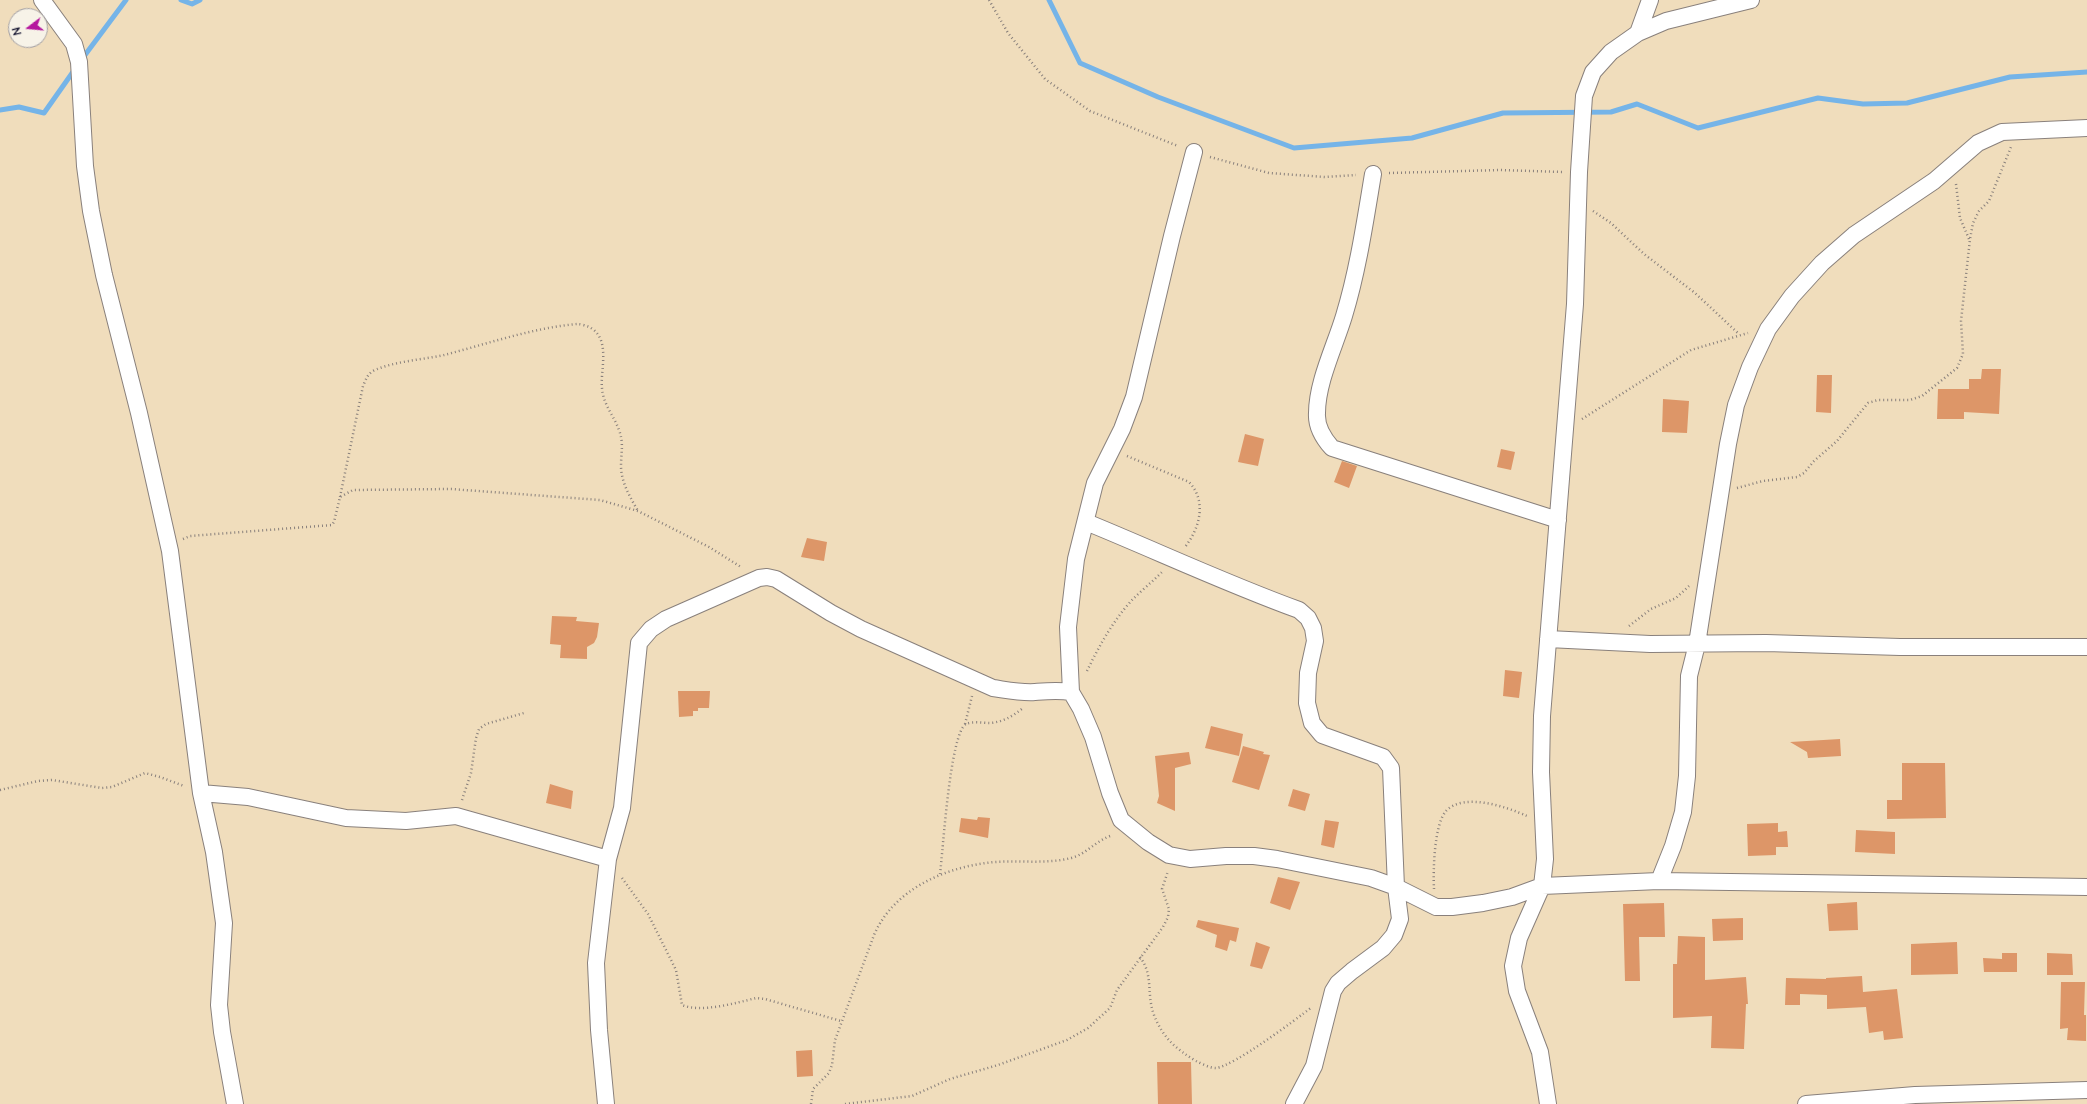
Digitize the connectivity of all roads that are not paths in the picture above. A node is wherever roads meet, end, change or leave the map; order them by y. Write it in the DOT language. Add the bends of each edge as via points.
graph roads {
  1 [pos="1650,0"];
  2 [pos="1751,0"];
  3 [pos="47,2"];
  4 [pos="1638,33"];
  5 [pos="2087,128"];
  6 [pos="1194,152"];
  7 [pos="1373,174"];
  8 [pos="1558,520"];
  9 [pos="1086,522"];
  10 [pos="1548,639"];
  11 [pos="1698,644"];
  12 [pos="2087,647"];
  13 [pos="1073,696"];
  14 [pos="201,793"];
  15 [pos="608,859"];
  16 [pos="1659,880"];
  17 [pos="1542,886"];
  18 [pos="1396,887"];
  19 [pos="2087,887"];
  20 [pos="2087,1090"];
  21 [pos="235,1104"];
  22 [pos="606,1104"];
  23 [pos="1294,1104"];
  24 [pos="1548,1104"];
  25 [pos="1806,1104"];
  1 -- 4 [label="street"];
  2 -- 4 [label="street" via="1666,20"];
  3 -- 14 [label="street" via="74,44 79,62 85,166 91,211 170,551"];
  4 -- 8 [label="street" via="1611,52 1593,72 1584,96 1575,304"];
  5 -- 11 [label="street" via="2002,132 1978,143 1934,181 1854,235 1822,263 1792,296 1768,329 1736,404"];
  6 -- 9 [label="street" via="1134,397 1122,429 1095,483"];
  7 -- 8 [label="street" via="1360,256 1316,413 1321,436 1332,448"];
  8 -- 10 [label="street"];
  9 -- 13 [label="street" via="1070,594 1068,627"];
  9 -- 18 [label="street" via="1176,559 1212,577 1299,610 1308,618 1315,641 1308,673 1306,703 1312,723 1322,735 1383,757 1391,768"];
  10 -- 11 [label="street"];
  10 -- 17 [label="street" via="1541,772 1545,858"];
  11 -- 12 [label="street"];
  11 -- 16 [label="street" via="1689,676 1687,776 1683,812"];
  13 -- 15 [label="street" via="1057,689 1034,692 993,688 861,629 776,579 758,578 666,619 651,629 639,643 622,808"];
  13 -- 18 [label="street" via="1093,737 1121,820 1169,854 1190,859 1226,856 1277,859 1371,878"];
  14 -- 15 [label="street" via="248,797 346,818 406,821 456,816"];
  14 -- 21 [label="street" via="214,852 224,923 219,1005"];
  15 -- 22 [label="street" via="596,963"];
  16 -- 17 [label="street"];
  16 -- 19 [label="street"];
  17 -- 18 [label="street" via="1512,897 1452,907 1436,907"];
  17 -- 24 [label="street" via="1519,938 1513,966 1517,991 1540,1052"];
  18 -- 23 [label="street" via="1400,919 1394,935 1383,948 1338,983 1333,991 1314,1066"];
  20 -- 25 [label="street" via="1915,1095"];
}
